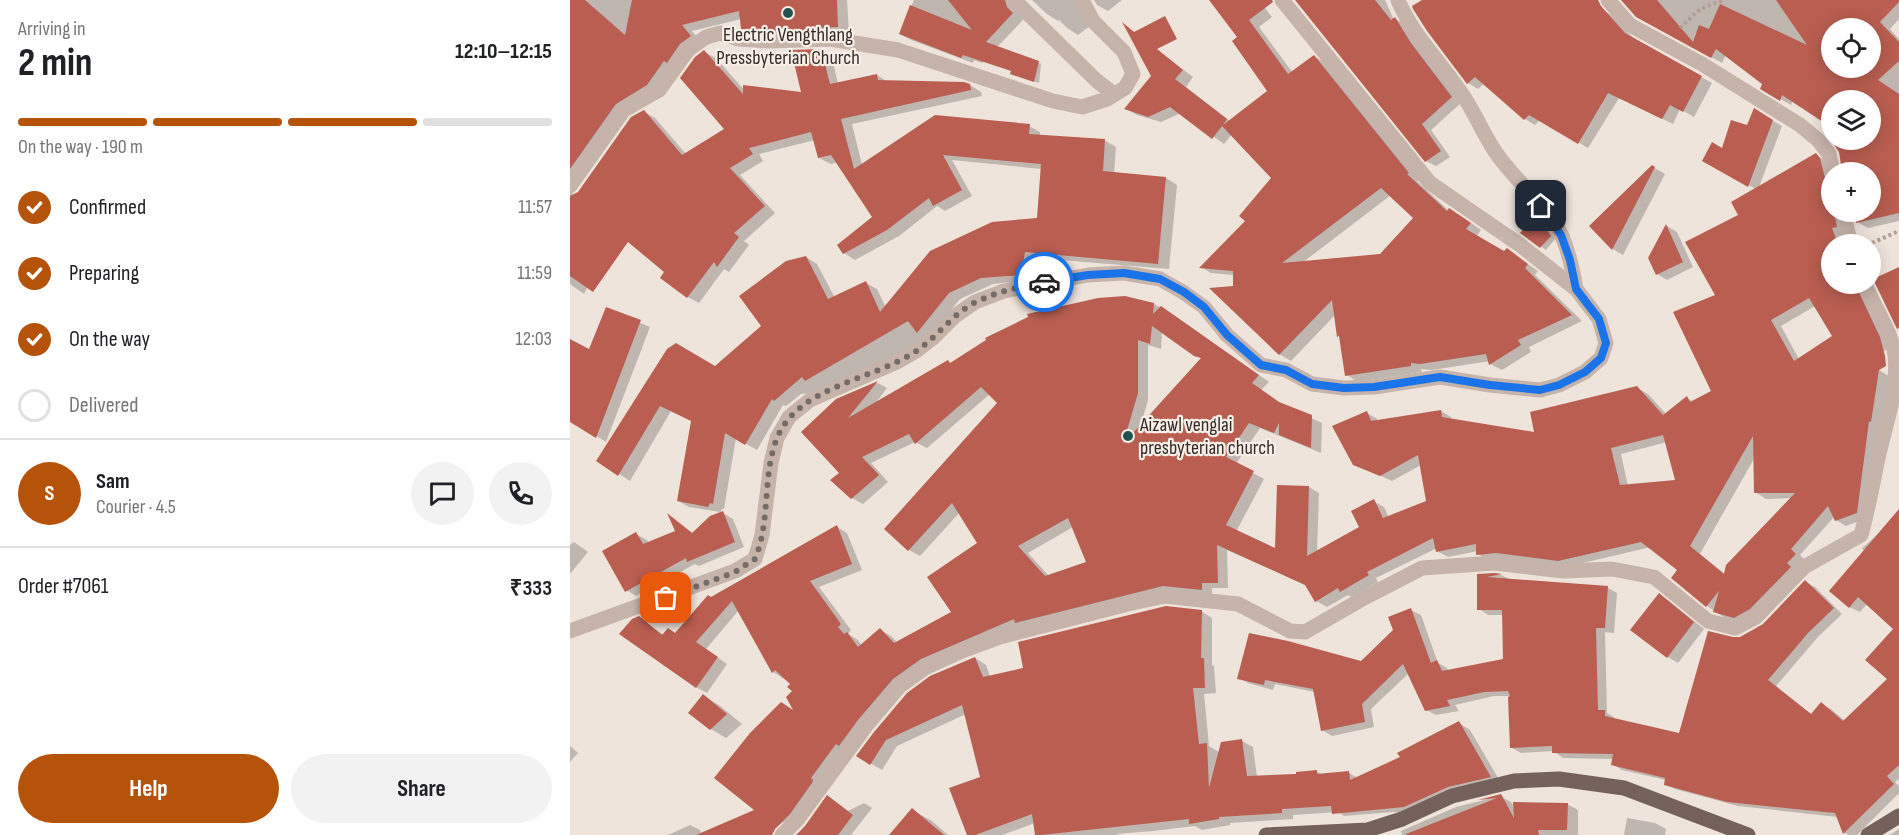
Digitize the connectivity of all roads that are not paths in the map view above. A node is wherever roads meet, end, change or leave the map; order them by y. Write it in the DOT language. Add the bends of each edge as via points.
graph roads {
  1 [pos="1014,0"];
  2 [pos="1082,0"];
  3 [pos="1282,0"];
  4 [pos="1398,0"];
  5 [pos="1608,0"];
  6 [pos="1114,94"];
  7 [pos="1831,162"];
  8 [pos="570,186"];
  9 [pos="1576,289"];
  10 [pos="1870,294"];
  11 [pos="570,631"];
  12 [pos="1899,816"];
  13 [pos="782,835"];
  14 [pos="1266,835"];
  15 [pos="1748,835"];
  16 [pos="1868,835"];
  1 -- 6 [label="street"];
  2 -- 6 [label="street" via="1093,21 1124,52 1133,74 1125,88"];
  3 -- 9 [label="street" via="1430,183"];
  4 -- 9 [label="street" via="1418,35 1463,94 1486,138 1561,235"];
  5 -- 7 [label="street" via="1630,25 1800,125 1818,140"];
  6 -- 8 [label="street" via="1082,107 898,50 830,39 770,41 720,33 706,37 688,50 659,90 624,110"];
  9 -- 11 [label="street" via="1599,319 1606,343 1604,351 1585,372 1540,390 1440,377 1374,387 1312,384 1286,370 1261,365 1227,335 1204,307 1160,279 1124,273 1088,275 1004,291 969,306 916,351 810,400 789,417 777,438 771,463 762,536 755,559 735,572"];
  10 -- 13 [label="street" via="1895,353 1897,378 1861,535 1804,567 1746,623 1735,628 1708,621 1654,577 1612,569 1563,571 1495,563 1422,568 1305,632 1290,631 1238,604 1165,596 1128,604 1000,637 925,668 893,694"];
  12 -- 16 [label="main road"];
  14 -- 15 [label="main road" via="1368,830 1452,796 1514,781 1559,780 1624,788"];
}
